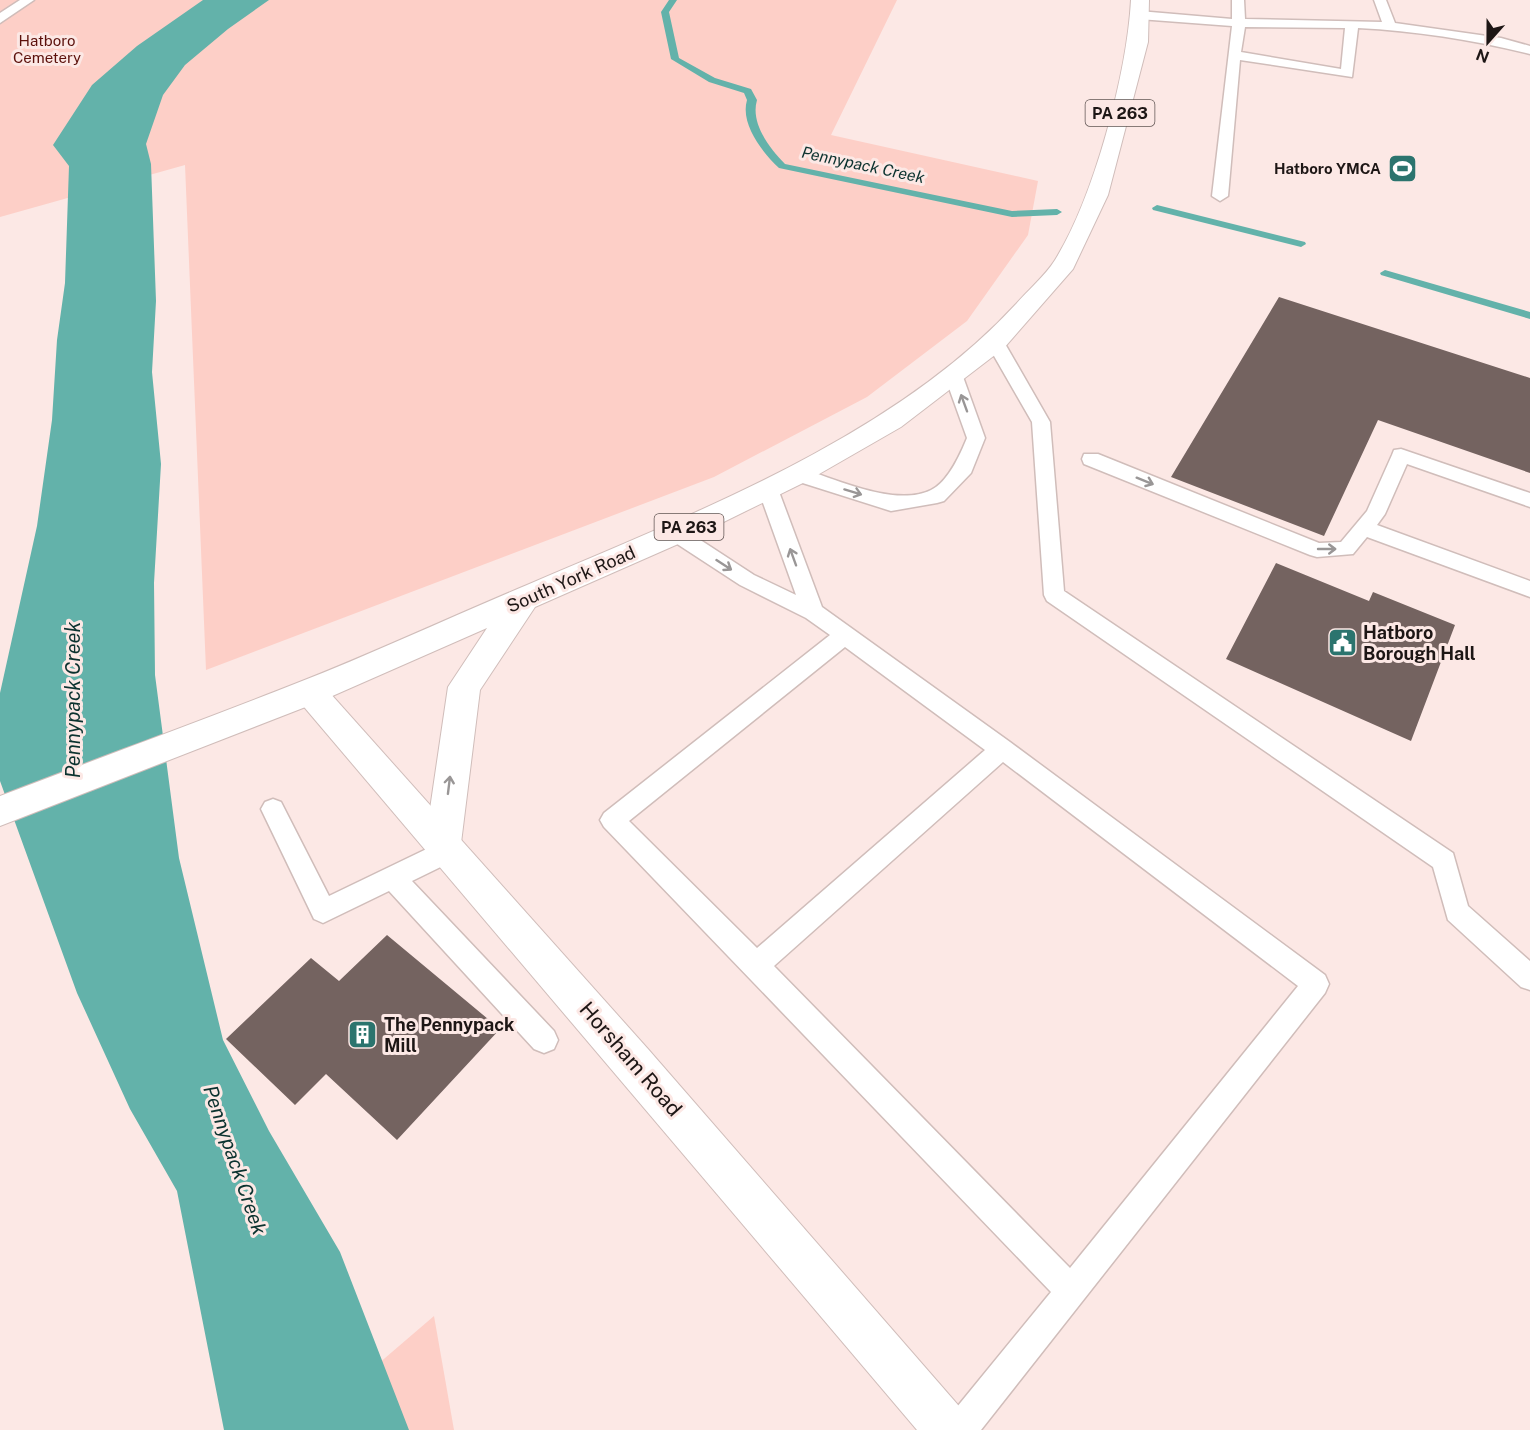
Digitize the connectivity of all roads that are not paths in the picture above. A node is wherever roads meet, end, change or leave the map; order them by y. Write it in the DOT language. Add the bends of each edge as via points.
graph roads {
  1 [pos="28,0"];
  2 [pos="1238,0"];
  3 [pos="1380,0"];
  4 [pos="1140,8"];
  5 [pos="0,19"];
  6 [pos="1239,23"];
  7 [pos="1352,24"];
  8 [pos="1390,26"];
  9 [pos="1530,50"];
  10 [pos="1234,55"];
  11 [pos="1220,196"];
  12 [pos="995,342"];
  13 [pos="953,374"];
  14 [pos="1090,459"];
  15 [pos="797,474"];
  16 [pos="768,489"];
  17 [pos="1530,500"];
  18 [pos="1364,528"];
  19 [pos="675,533"];
  20 [pos="1530,589"];
  21 [pos="524,599"];
  22 [pos="813,612"];
  23 [pos="845,635"];
  24 [pos="310,692"];
  25 [pos="1002,749"];
  26 [pos="273,808"];
  27 [pos="0,811"];
  28 [pos="445,847"];
  29 [pos="393,878"];
  30 [pos="756,965"];
  31 [pos="1530,978"];
  32 [pos="544,1040"];
  33 [pos="1071,1291"];
  34 [pos="948,1430"];
  35 [pos="960,1430"];
  1 -- 5 [label="lane"];
  2 -- 6 [label="lane"];
  3 -- 8 [label="lane"];
  4 -- 6 [label="lane"];
  4 -- 12 [label="main road, South York Road / PA 263" via="1138,42 1097,195 1065,264"];
  6 -- 7 [label="lane"];
  6 -- 10 [label="lane"];
  7 -- 8 [label="lane"];
  7 -- 10 [label="lane" via="1347,74"];
  8 -- 9 [label="lane"];
  10 -- 11 [label="lane"];
  12 -- 13 [label="main road, South York Road / PA 263"];
  12 -- 31 [label="lane" via="1041,422 1054,595 1444,861 1457,912"];
  13 -- 15 [label="main road, South York Road / PA 263" via="891,421"];
  15 -- 13 [label="lane, one-way" via="891,504 938,496 964,468 976,438"];
  14 -- 18 [label="lane, one-way" via="1317,550 1346,549"];
  15 -- 16 [label="main road, South York Road / PA 263"];
  16 -- 19 [label="main road, South York Road / PA 263"];
  22 -- 16 [label="lane, one-way"];
  17 -- 18 [label="lane" via="1401,454 1375,514"];
  18 -- 20 [label="lane"];
  19 -- 21 [label="main road, South York Road / PA 263"];
  19 -- 22 [label="lane, one-way" via="747,580"];
  21 -- 24 [label="main road, South York Road / PA 263"];
  28 -- 21 [label="main road, one-way" via="464,687"];
  22 -- 23 [label="lane"];
  23 -- 25 [label="lane"];
  23 -- 30 [label="lane" via="612,820"];
  24 -- 27 [label="main road, South York Road / PA 263"];
  24 -- 28 [label="main road, Horsham Road"];
  25 -- 30 [label="lane"];
  25 -- 33 [label="lane" via="1316,984"];
  26 -- 29 [label="lane" via="323,911"];
  28 -- 29 [label="lane"];
  28 -- 34 [label="main road, Horsham Road"];
  29 -- 32 [label="lane"];
  30 -- 33 [label="lane"];
  33 -- 35 [label="lane"];
}
